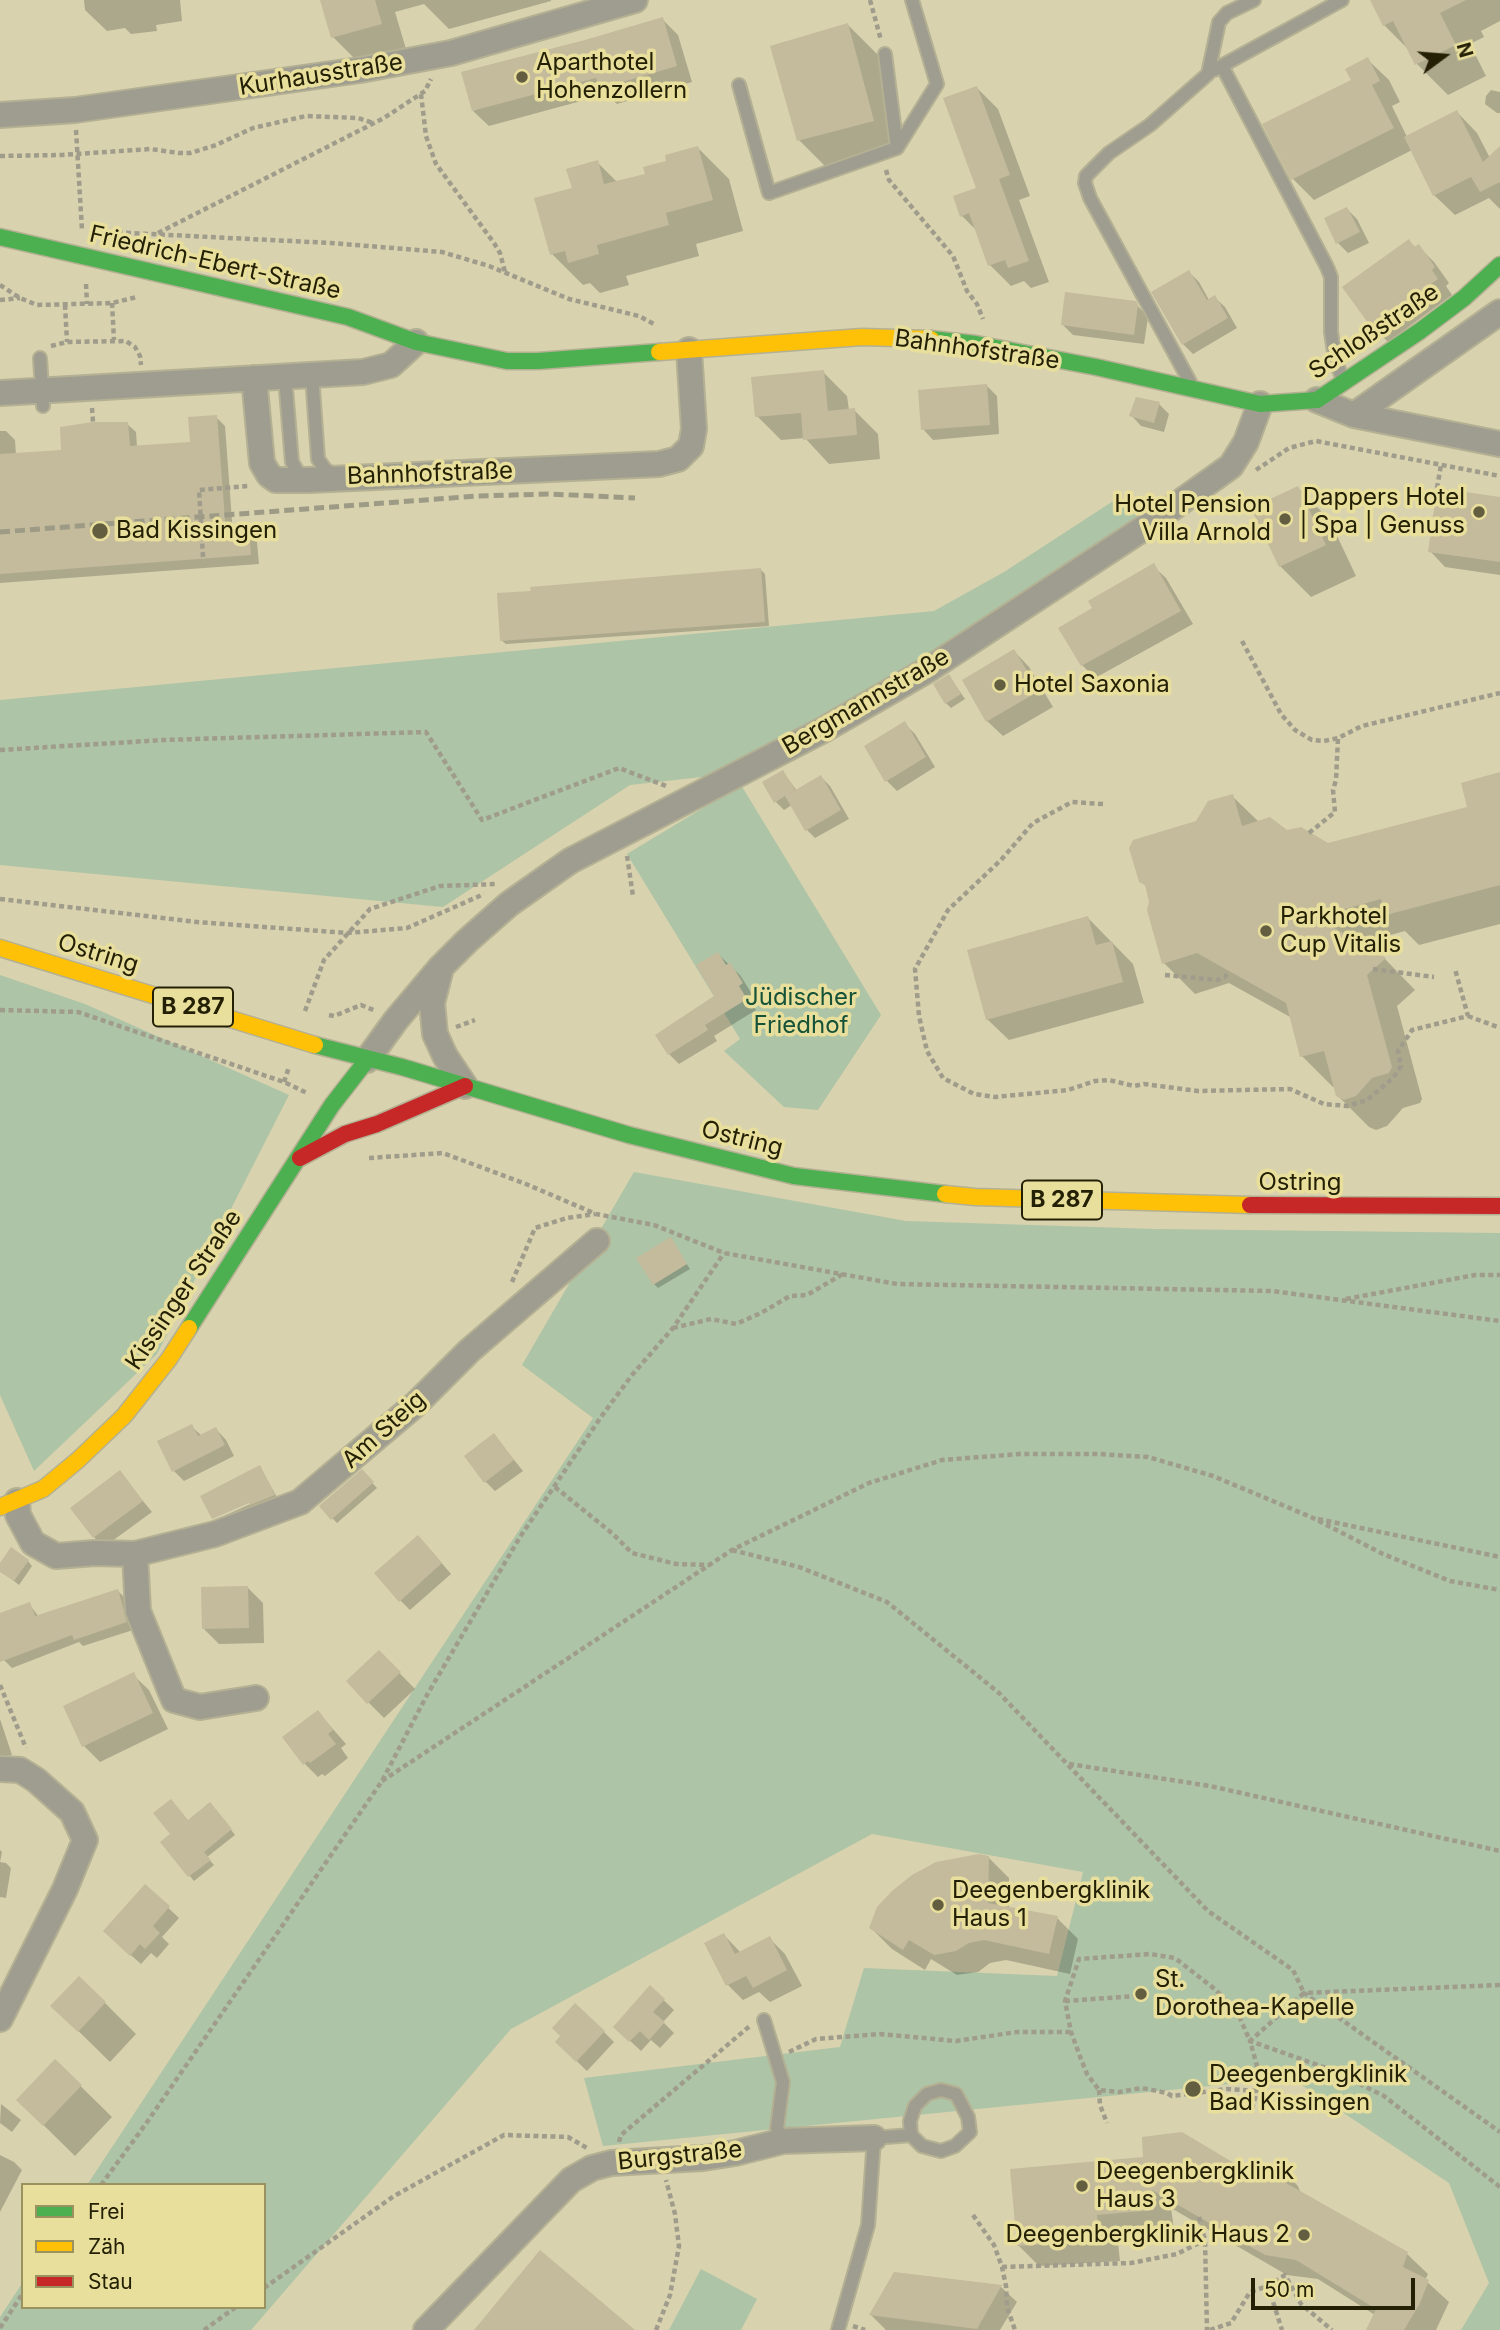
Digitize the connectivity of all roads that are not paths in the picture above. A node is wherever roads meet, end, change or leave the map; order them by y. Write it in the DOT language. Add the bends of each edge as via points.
graph roads {
  1 [pos="635,0"];
  2 [pos="912,0"];
  3 [pos="1254,0"];
  4 [pos="1342,0"];
  5 [pos="885,54"];
  6 [pos="1222,66"];
  7 [pos="1208,74"];
  8 [pos="739,85"];
  9 [pos="0,115"];
  10 [pos="897,148"];
  11 [pos="0,237"];
  12 [pos="1500,265"];
  13 [pos="1500,312"];
  14 [pos="416,342"];
  15 [pos="689,345"];
  16 [pos="40,358"];
  17 [pos="312,375"];
  18 [pos="285,377"];
  19 [pos="254,379"];
  20 [pos="1344,381"];
  21 [pos="1194,389"];
  22 [pos="0,393"];
  23 [pos="43,398"];
  24 [pos="1317,400"];
  25 [pos="1260,404"];
  26 [pos="1354,415"];
  27 [pos="1500,444"];
  28 [pos="338,478"];
  29 [pos="309,480"];
  30 [pos="0,948"];
  31 [pos="440,968"];
  32 [pos="367,1060"];
  33 [pos="465,1086"];
  34 [pos="300,1158"];
  35 [pos="1500,1206"];
  36 [pos="597,1241"];
  37 [pos="9,1504"];
  38 [pos="135,1554"];
  39 [pos="256,1698"];
  40 [pos="0,1769"];
  41 [pos="762,2019"];
  42 [pos="0,2020"];
  43 [pos="911,2135"];
  44 [pos="874,2138"];
  45 [pos="783,2141"];
  46 [pos="426,2330"];
  47 [pos="838,2330"];
  1 -- 9 [label="street, Kurhausstraße" via="429,57 284,82 75,110"];
  2 -- 10 [label="lane" via="937,83"];
  3 -- 7 [label="lane" via="1219,22"];
  4 -- 6 [label="lane"];
  5 -- 10 [label="lane"];
  6 -- 7 [label="lane"];
  6 -- 20 [label="lane" via="1327,267 1335,359"];
  7 -- 21 [label="lane" via="1150,125 1109,153 1086,176 1085,183"];
  8 -- 10 [label="lane" via="769,193"];
  11 -- 14 [label="street, Friedrich-Ebert-Straße" via="348,317"];
  12 -- 20 [label="street, Schloßstraße" via="1431,323"];
  13 -- 26 [label="street"];
  14 -- 15 [label="street, Bahnhofstraße" via="538,366"];
  14 -- 17 [label="street" via="391,365"];
  15 -- 21 [label="street, Bahnhofstraße" via="922,338 996,348"];
  15 -- 28 [label="street, Bahnhofstraße" via="694,429 691,446 678,459 659,464"];
  16 -- 23 [label="lane"];
  17 -- 18 [label="street"];
  17 -- 28 [label="lane" via="318,459"];
  18 -- 19 [label="street"];
  18 -- 29 [label="lane" via="292,462"];
  19 -- 23 [label="street" via="187,388 142,383"];
  19 -- 29 [label="street, Bahnhofstraße" via="261,463 276,480"];
  20 -- 24 [label="street, Schloßstraße"];
  21 -- 25 [label="street, Bahnhofstraße"];
  22 -- 23 [label="street"];
  24 -- 25 [label="street, Schloßstraße"];
  24 -- 26 [label="street"];
  25 -- 31 [label="street, Bergmannstraße" via="1231,466 1147,526 929,669 823,730 506,894"];
  26 -- 27 [label="street"];
  28 -- 29 [label="street, Bahnhofstraße"];
  30 -- 32 [label="street, Ostring / B 287"];
  31 -- 32 [label="street, Bergmannstraße"];
  31 -- 33 [label="street" via="432,1003 435,1034"];
  32 -- 33 [label="street, Ostring / B 287"];
  32 -- 34 [label="street, Kissinger Straße"];
  33 -- 34 [label="street" via="345,1134"];
  33 -- 35 [label="street, Ostring / B 287" via="629,1135 807,1177 975,1197 1198,1205"];
  34 -- 37 [label="street, Kissinger Straße" via="169,1359 124,1416 43,1489"];
  36 -- 38 [label="street, Am Steig" via="300,1502 215,1534"];
  37 -- 38 [label="street, Am Steig" via="33,1543 56,1556"];
  38 -- 39 [label="street" via="138,1611 174,1700 201,1707"];
  40 -- 42 [label="street" via="20,1770 36,1780 72,1812 85,1840"];
  41 -- 45 [label="lane" via="783,2082 777,2128"];
  43 -- 43 [label="lane" via="922,2146 941,2151 955,2146 970,2132 956,2094 941,2090 926,2094 915,2106"];
  43 -- 44 [label="lane"];
  44 -- 45 [label="street, Burgstraße"];
  44 -- 47 [label="lane" via="868,2225"];
  45 -- 46 [label="street, Burgstraße" via="703,2158 592,2168 571,2180"];
}
